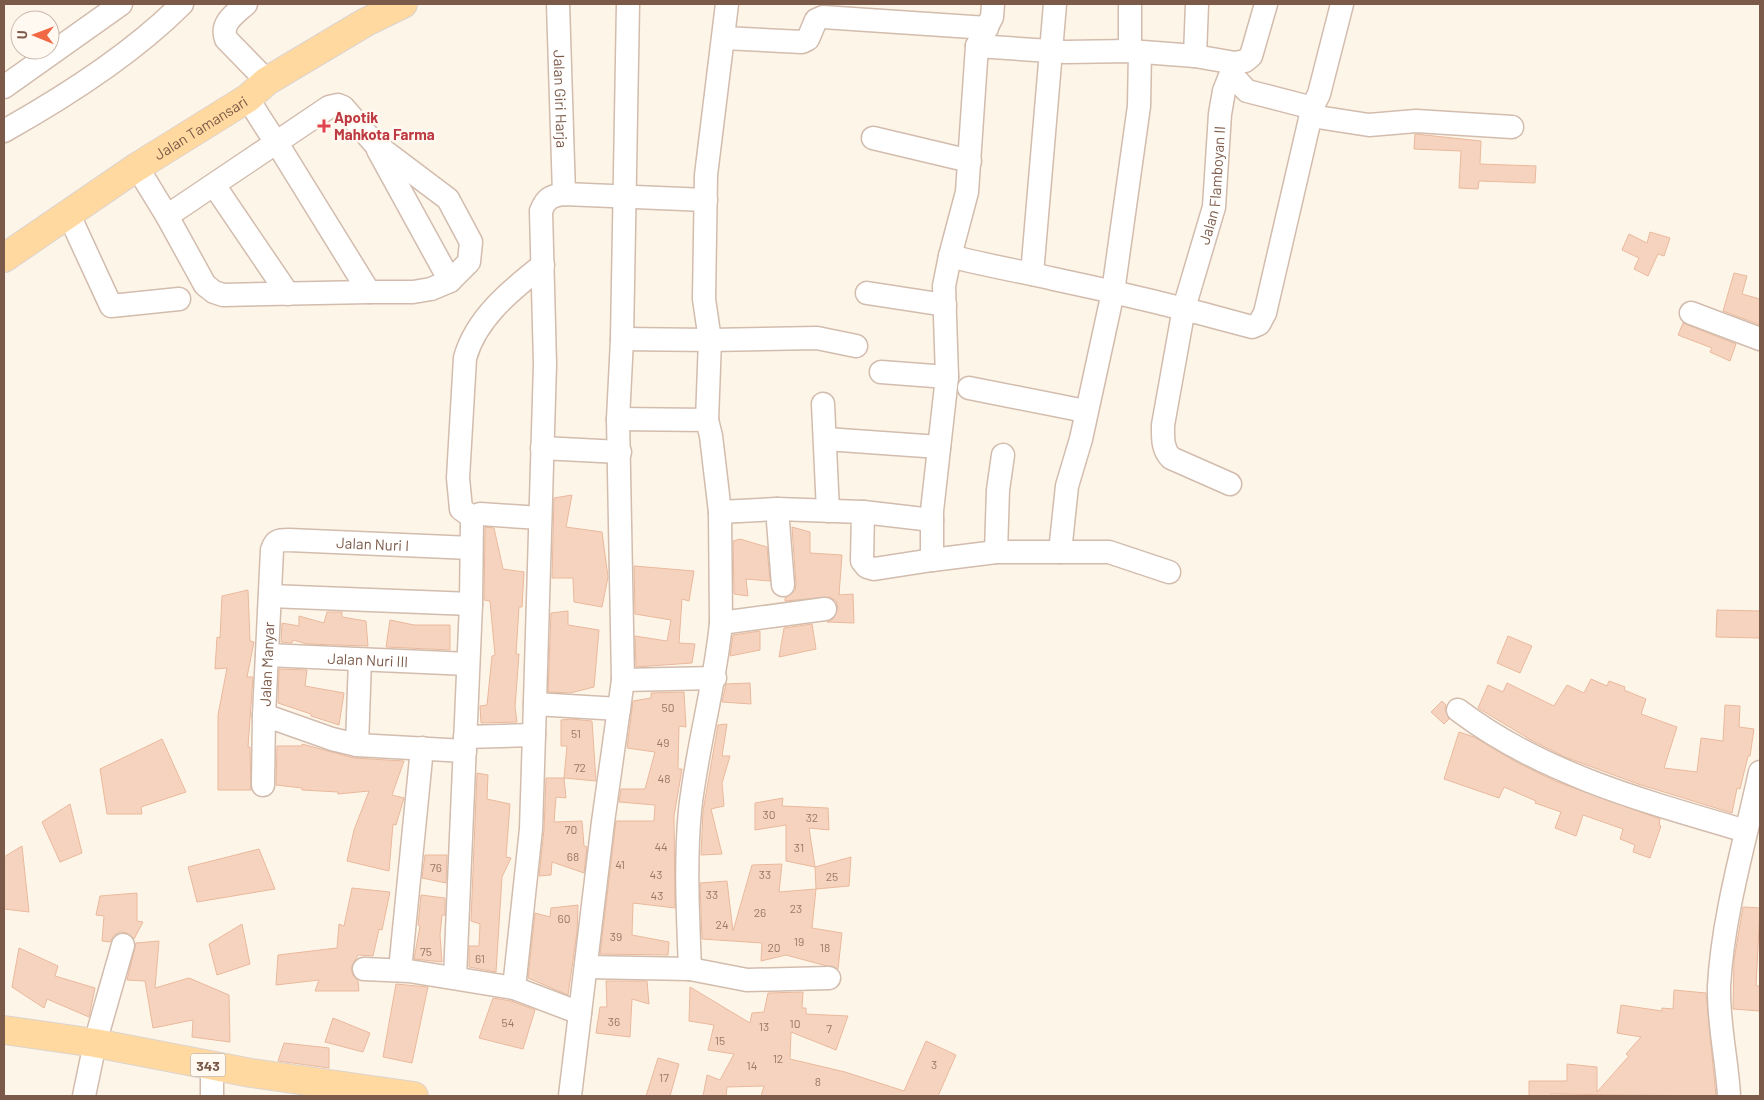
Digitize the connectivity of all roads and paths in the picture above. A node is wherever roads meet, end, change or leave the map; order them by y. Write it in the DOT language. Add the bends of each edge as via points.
graph roads {
  1 [pos="121,4"];
  2 [pos="182,4"];
  3 [pos="246,4"];
  4 [pos="403,4"];
  5 [pos="558,4"];
  6 [pos="628,4"];
  7 [pos="727,4"];
  8 [pos="993,4"];
  9 [pos="1055,4"];
  10 [pos="1130,4"];
  11 [pos="1197,4"];
  12 [pos="1266,4"];
  13 [pos="1342,4"];
  14 [pos="906,13"];
  15 [pos="982,37"];
  16 [pos="724,38"];
  17 [pos="1052,50"];
  18 [pos="1135,51"];
  19 [pos="1195,56"];
  20 [pos="1234,69"];
  21 [pos="4,87"];
  22 [pos="258,90"];
  23 [pos="1312,111"];
  24 [pos="1512,127"];
  25 [pos="4,131"];
  26 [pos="873,138"];
  27 [pos="276,142"];
  28 [pos="375,144"];
  29 [pos="970,161"];
  30 [pos="137,167"];
  31 [pos="214,185"];
  32 [pos="564,194"];
  33 [pos="623,197"];
  34 [pos="706,200"];
  35 [pos="69,215"];
  36 [pos="168,216"];
  37 [pos="950,256"];
  38 [pos="4,258"];
  39 [pos="544,265"];
  40 [pos="1032,274"];
  41 [pos="450,281"];
  42 [pos="369,292"];
  43 [pos="1113,292"];
  44 [pos="867,293"];
  45 [pos="288,294"];
  46 [pos="179,299"];
  47 [pos="945,305"];
  48 [pos="1184,308"];
  49 [pos="1691,313"];
  50 [pos="622,339"];
  51 [pos="1760,339"];
  52 [pos="710,340"];
  53 [pos="856,346"];
  54 [pos="881,372"];
  55 [pos="947,377"];
  56 [pos="968,388"];
  57 [pos="823,404"];
  58 [pos="1085,411"];
  59 [pos="618,419"];
  60 [pos="707,420"];
  61 [pos="826,438"];
  62 [pos="939,447"];
  63 [pos="542,448"];
  64 [pos="620,452"];
  65 [pos="1003,455"];
  66 [pos="1230,484"];
  67 [pos="777,509"];
  68 [pos="828,510"];
  69 [pos="720,512"];
  70 [pos="863,512"];
  71 [pos="472,517"];
  72 [pos="540,518"];
  73 [pos="932,520"];
  74 [pos="274,543"];
  75 [pos="471,548"];
  76 [pos="996,552"];
  77 [pos="1060,552"];
  78 [pos="932,560"];
  79 [pos="1169,572"];
  80 [pos="782,585"];
  81 [pos="270,596"];
  82 [pos="471,604"];
  83 [pos="825,609"];
  84 [pos="721,623"];
  85 [pos="267,655"];
  86 [pos="360,660"];
  87 [pos="468,664"];
  88 [pos="715,678"];
  89 [pos="623,680"];
  90 [pos="535,704"];
  91 [pos="619,708"];
  92 [pos="1458,710"];
  93 [pos="264,715"];
  94 [pos="534,735"];
  95 [pos="357,744"];
  96 [pos="465,744"];
  97 [pos="422,748"];
  98 [pos="1760,772"];
  99 [pos="263,785"];
  100 [pos="1746,831"];
  101 [pos="123,945"];
  102 [pos="586,967"];
  103 [pos="364,969"];
  104 [pos="690,969"];
  105 [pos="400,970"];
  106 [pos="455,977"];
  107 [pos="829,978"];
  108 [pos="514,988"];
  109 [pos="580,1013"];
  110 [pos="4,1030"];
  111 [pos="95,1043"];
  112 [pos="212,1065"];
  113 [pos="84,1096"];
  114 [pos="212,1096"];
  115 [pos="414,1096"];
  116 [pos="570,1096"];
  117 [pos="1729,1096"];
  1 -- 21 [label="street"];
  2 -- 25 [label="street" via="129,49 36,113"];
  3 -- 22 [label="street" via="225,24 224,32"];
  4 -- 22 [label="main road, Jalan Tamansari" via="366,22"];
  5 -- 32 [label="street, Jalan Giri Harja"];
  6 -- 33 [label="street"];
  7 -- 16 [label="street"];
  8 -- 15 [label="street" via="992,18"];
  9 -- 17 [label="street"];
  10 -- 18 [label="street"];
  11 -- 19 [label="street"];
  12 -- 20 [label="street" via="1251,56"];
  13 -- 23 [label="street"];
  14 -- 15 [label="street"];
  14 -- 16 [label="street" via="823,17 816,20 808,38 802,42"];
  15 -- 17 [label="street"];
  15 -- 29 [label="street"];
  16 -- 34 [label="street" via="706,175"];
  17 -- 18 [label="street"];
  17 -- 40 [label="street"];
  18 -- 19 [label="street"];
  18 -- 43 [label="street" via="1139,106"];
  19 -- 20 [label="street"];
  20 -- 23 [label="street" via="1247,91"];
  20 -- 48 [label="street, Jalan Flamboyan II" via="1224,91 1220,114 1214,207"];
  22 -- 27 [label="street"];
  22 -- 30 [label="main road, Jalan Tamansari"];
  23 -- 24 [label="street" via="1369,125 1416,121"];
  23 -- 48 [label="street" via="1265,313 1259,324 1252,326"];
  26 -- 29 [label="street"];
  27 -- 28 [label="street" via="329,107 338,105"];
  27 -- 31 [label="street"];
  27 -- 42 [label="street"];
  28 -- 41 [label="street"];
  28 -- 41 [label="street" via="448,199 466,230 471,242 469,262"];
  29 -- 37 [label="street" via="967,192"];
  30 -- 35 [label="main road, Jalan Tamansari"];
  30 -- 36 [label="street"];
  31 -- 36 [label="street"];
  31 -- 45 [label="street"];
  32 -- 33 [label="street"];
  32 -- 39 [label="street" via="545,200 541,211"];
  33 -- 34 [label="street"];
  33 -- 50 [label="street"];
  34 -- 52 [label="street" via="704,299"];
  35 -- 38 [label="main road, Jalan Tamansari"];
  35 -- 46 [label="street" via="112,306"];
  36 -- 45 [label="street" via="205,285 214,292 223,295"];
  37 -- 40 [label="street"];
  37 -- 47 [label="street" via="944,286"];
  39 -- 63 [label="street"];
  39 -- 71 [label="street" via="510,291 468,345 458,478 461,509"];
  40 -- 43 [label="street"];
  41 -- 42 [label="street" via="413,292"];
  42 -- 45 [label="street"];
  43 -- 48 [label="street"];
  43 -- 58 [label="street"];
  44 -- 47 [label="street"];
  47 -- 55 [label="street"];
  48 -- 66 [label="street, Jalan Flamboyan II" via="1163,425 1164,446 1171,458"];
  49 -- 51 [label="street"];
  50 -- 52 [label="street"];
  50 -- 59 [label="street"];
  52 -- 53 [label="street" via="817,338"];
  52 -- 60 [label="street"];
  54 -- 55 [label="street"];
  55 -- 62 [label="street"];
  56 -- 58 [label="street"];
  57 -- 61 [label="street"];
  58 -- 77 [label="street" via="1081,439 1067,486"];
  59 -- 60 [label="street"];
  59 -- 64 [label="street"];
  60 -- 69 [label="street"];
  61 -- 62 [label="street"];
  61 -- 68 [label="street"];
  62 -- 73 [label="street"];
  63 -- 64 [label="street"];
  63 -- 72 [label="street"];
  64 -- 89 [label="street"];
  65 -- 76 [label="street"];
  67 -- 68 [label="street"];
  67 -- 69 [label="street"];
  67 -- 80 [label="street"];
  68 -- 70 [label="street"];
  69 -- 84 [label="street"];
  70 -- 73 [label="street"];
  70 -- 78 [label="street" via="862,561 867,567 874,569"];
  71 -- 72 [label="street" via="480,514"];
  71 -- 75 [label="street"];
  72 -- 90 [label="street"];
  73 -- 78 [label="street"];
  74 -- 75 [label="street, Jalan Nuri I" via="289,540"];
  74 -- 81 [label="street, Jalan Manyar"];
  75 -- 82 [label="street"];
  76 -- 77 [label="street"];
  76 -- 78 [label="street"];
  77 -- 79 [label="street" via="1108,552"];
  81 -- 82 [label="street"];
  81 -- 85 [label="street, Jalan Manyar"];
  82 -- 87 [label="street"];
  83 -- 84 [label="street"];
  84 -- 88 [label="street"];
  85 -- 86 [label="street, Jalan Nuri III"];
  85 -- 93 [label="street, Jalan Manyar"];
  86 -- 87 [label="street, Jalan Nuri III"];
  86 -- 95 [label="street"];
  87 -- 96 [label="street"];
  88 -- 89 [label="street"];
  88 -- 104 [label="street" via="690,810 686,872"];
  89 -- 91 [label="street"];
  90 -- 91 [label="street"];
  90 -- 94 [label="street"];
  91 -- 102 [label="street"];
  92 -- 100 [label="street" via="1477,724 1558,768 1671,809"];
  93 -- 95 [label="street" via="332,739"];
  93 -- 99 [label="street, Jalan Manyar"];
  94 -- 96 [label="street"];
  94 -- 108 [label="street" via="531,829"];
  95 -- 97 [label="street"];
  96 -- 97 [label="street"];
  96 -- 106 [label="street"];
  97 -- 105 [label="street"];
  98 -- 100 [label="street"];
  100 -- 117 [label="street" via="1719,985 1719,1020"];
  101 -- 111 [label="street"];
  102 -- 104 [label="street"];
  102 -- 109 [label="street"];
  103 -- 105 [label="street"];
  104 -- 107 [label="street" via="747,980"];
  105 -- 106 [label="street"];
  106 -- 108 [label="street"];
  108 -- 109 [label="street"];
  109 -- 116 [label="street"];
  110 -- 111 [label="main road, 343"];
  111 -- 112 [label="main road, 343"];
  111 -- 113 [label="street"];
  112 -- 114 [label="street"];
  112 -- 115 [label="main road, 343"];
}
